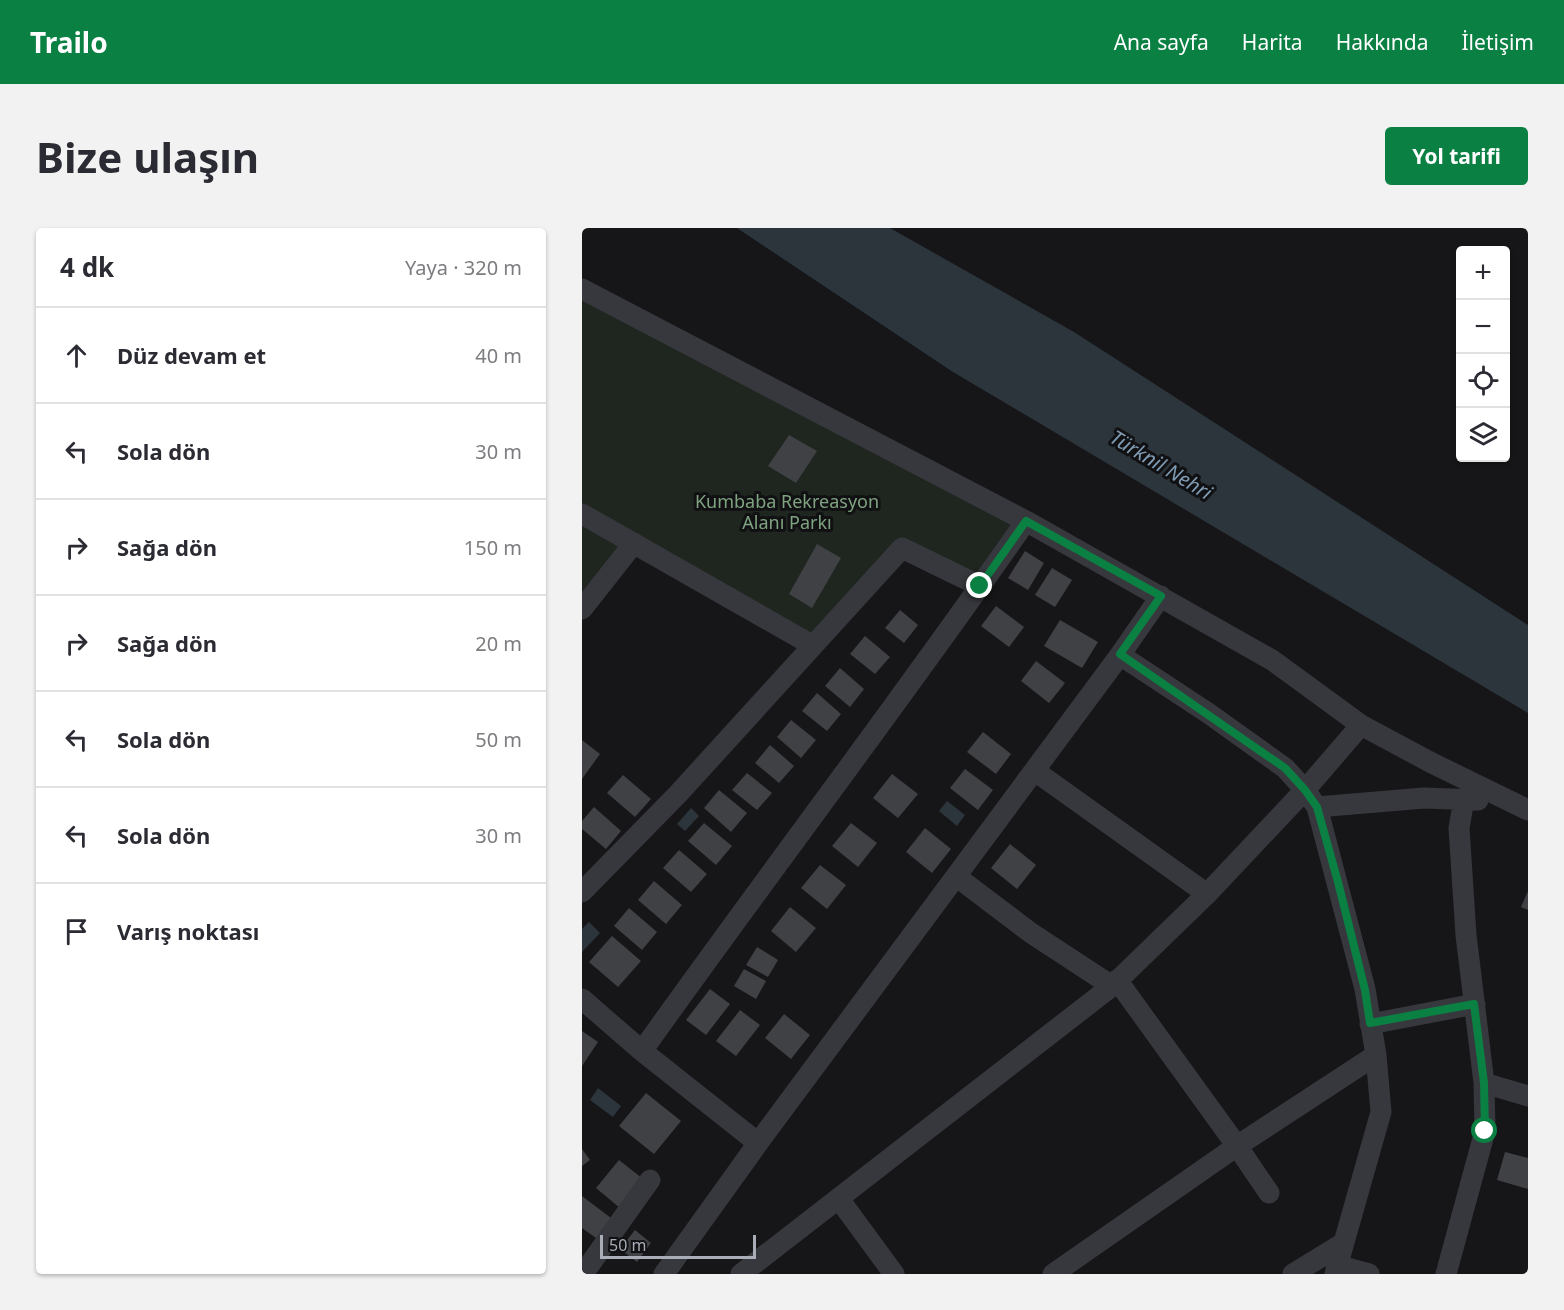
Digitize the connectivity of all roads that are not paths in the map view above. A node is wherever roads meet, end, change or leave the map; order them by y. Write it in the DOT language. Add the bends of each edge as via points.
graph roads {
  1 [pos="582,289"];
  2 [pos="582,514"];
  3 [pos="1026,521"];
  4 [pos="634,543"];
  5 [pos="980,586"];
  6 [pos="1161,596"];
  7 [pos="582,609"];
  8 [pos="812,645"];
  9 [pos="1120,654"];
  10 [pos="1361,725"];
  11 [pos="1035,771"];
  12 [pos="1311,798"];
  13 [pos="1464,799"];
  14 [pos="1506,800"];
  15 [pos="1528,810"];
  16 [pos="957,877"];
  17 [pos="582,892"];
  18 [pos="1207,894"];
  19 [pos="1114,983"];
  20 [pos="582,999"];
  21 [pos="1474,1004"];
  22 [pos="1370,1023"];
  23 [pos="642,1051"];
  24 [pos="1376,1055"];
  25 [pos="1484,1083"];
  26 [pos="1528,1096"];
  27 [pos="758,1143"];
  28 [pos="1237,1146"];
  29 [pos="650,1180"];
  30 [pos="1269,1193"];
  31 [pos="839,1199"];
  32 [pos="1342,1244"];
  33 [pos="1333,1271"];
  34 [pos="583,1274"];
  35 [pos="664,1274"];
  36 [pos="741,1274"];
  37 [pos="894,1274"];
  38 [pos="1053,1274"];
  39 [pos="1293,1274"];
  40 [pos="1369,1274"];
  41 [pos="1446,1274"];
  1 -- 3 [label="street"];
  2 -- 4 [label="street"];
  3 -- 5 [label="street"];
  3 -- 6 [label="street"];
  4 -- 7 [label="street"];
  4 -- 8 [label="street"];
  5 -- 8 [label="street" via="902,548"];
  5 -- 23 [label="street"];
  6 -- 9 [label="street"];
  6 -- 10 [label="street" via="1272,660"];
  8 -- 17 [label="street" via="678,794"];
  9 -- 11 [label="street"];
  9 -- 12 [label="street" via="1285,768"];
  10 -- 12 [label="street"];
  10 -- 14 [label="street"];
  11 -- 16 [label="street"];
  11 -- 18 [label="street"];
  12 -- 13 [label="street"];
  12 -- 18 [label="street"];
  12 -- 22 [label="street" via="1346,914"];
  13 -- 14 [label="street"];
  13 -- 21 [label="street" via="1458,828"];
  14 -- 15 [label="street"];
  16 -- 19 [label="street" via="1031,933"];
  16 -- 27 [label="street"];
  18 -- 19 [label="street"];
  19 -- 28 [label="street"];
  19 -- 31 [label="street"];
  20 -- 23 [label="street"];
  21 -- 22 [label="street"];
  21 -- 25 [label="street"];
  22 -- 24 [label="street"];
  23 -- 27 [label="street"];
  24 -- 28 [label="street"];
  24 -- 32 [label="street" via="1381,1112"];
  25 -- 26 [label="street"];
  25 -- 41 [label="street" via="1485,1131"];
  27 -- 35 [label="street"];
  28 -- 30 [label="street"];
  28 -- 38 [label="street"];
  29 -- 34 [label="street"];
  31 -- 36 [label="street"];
  31 -- 37 [label="street"];
  32 -- 33 [label="street"];
  32 -- 39 [label="street"];
  33 -- 40 [label="street"];
}
